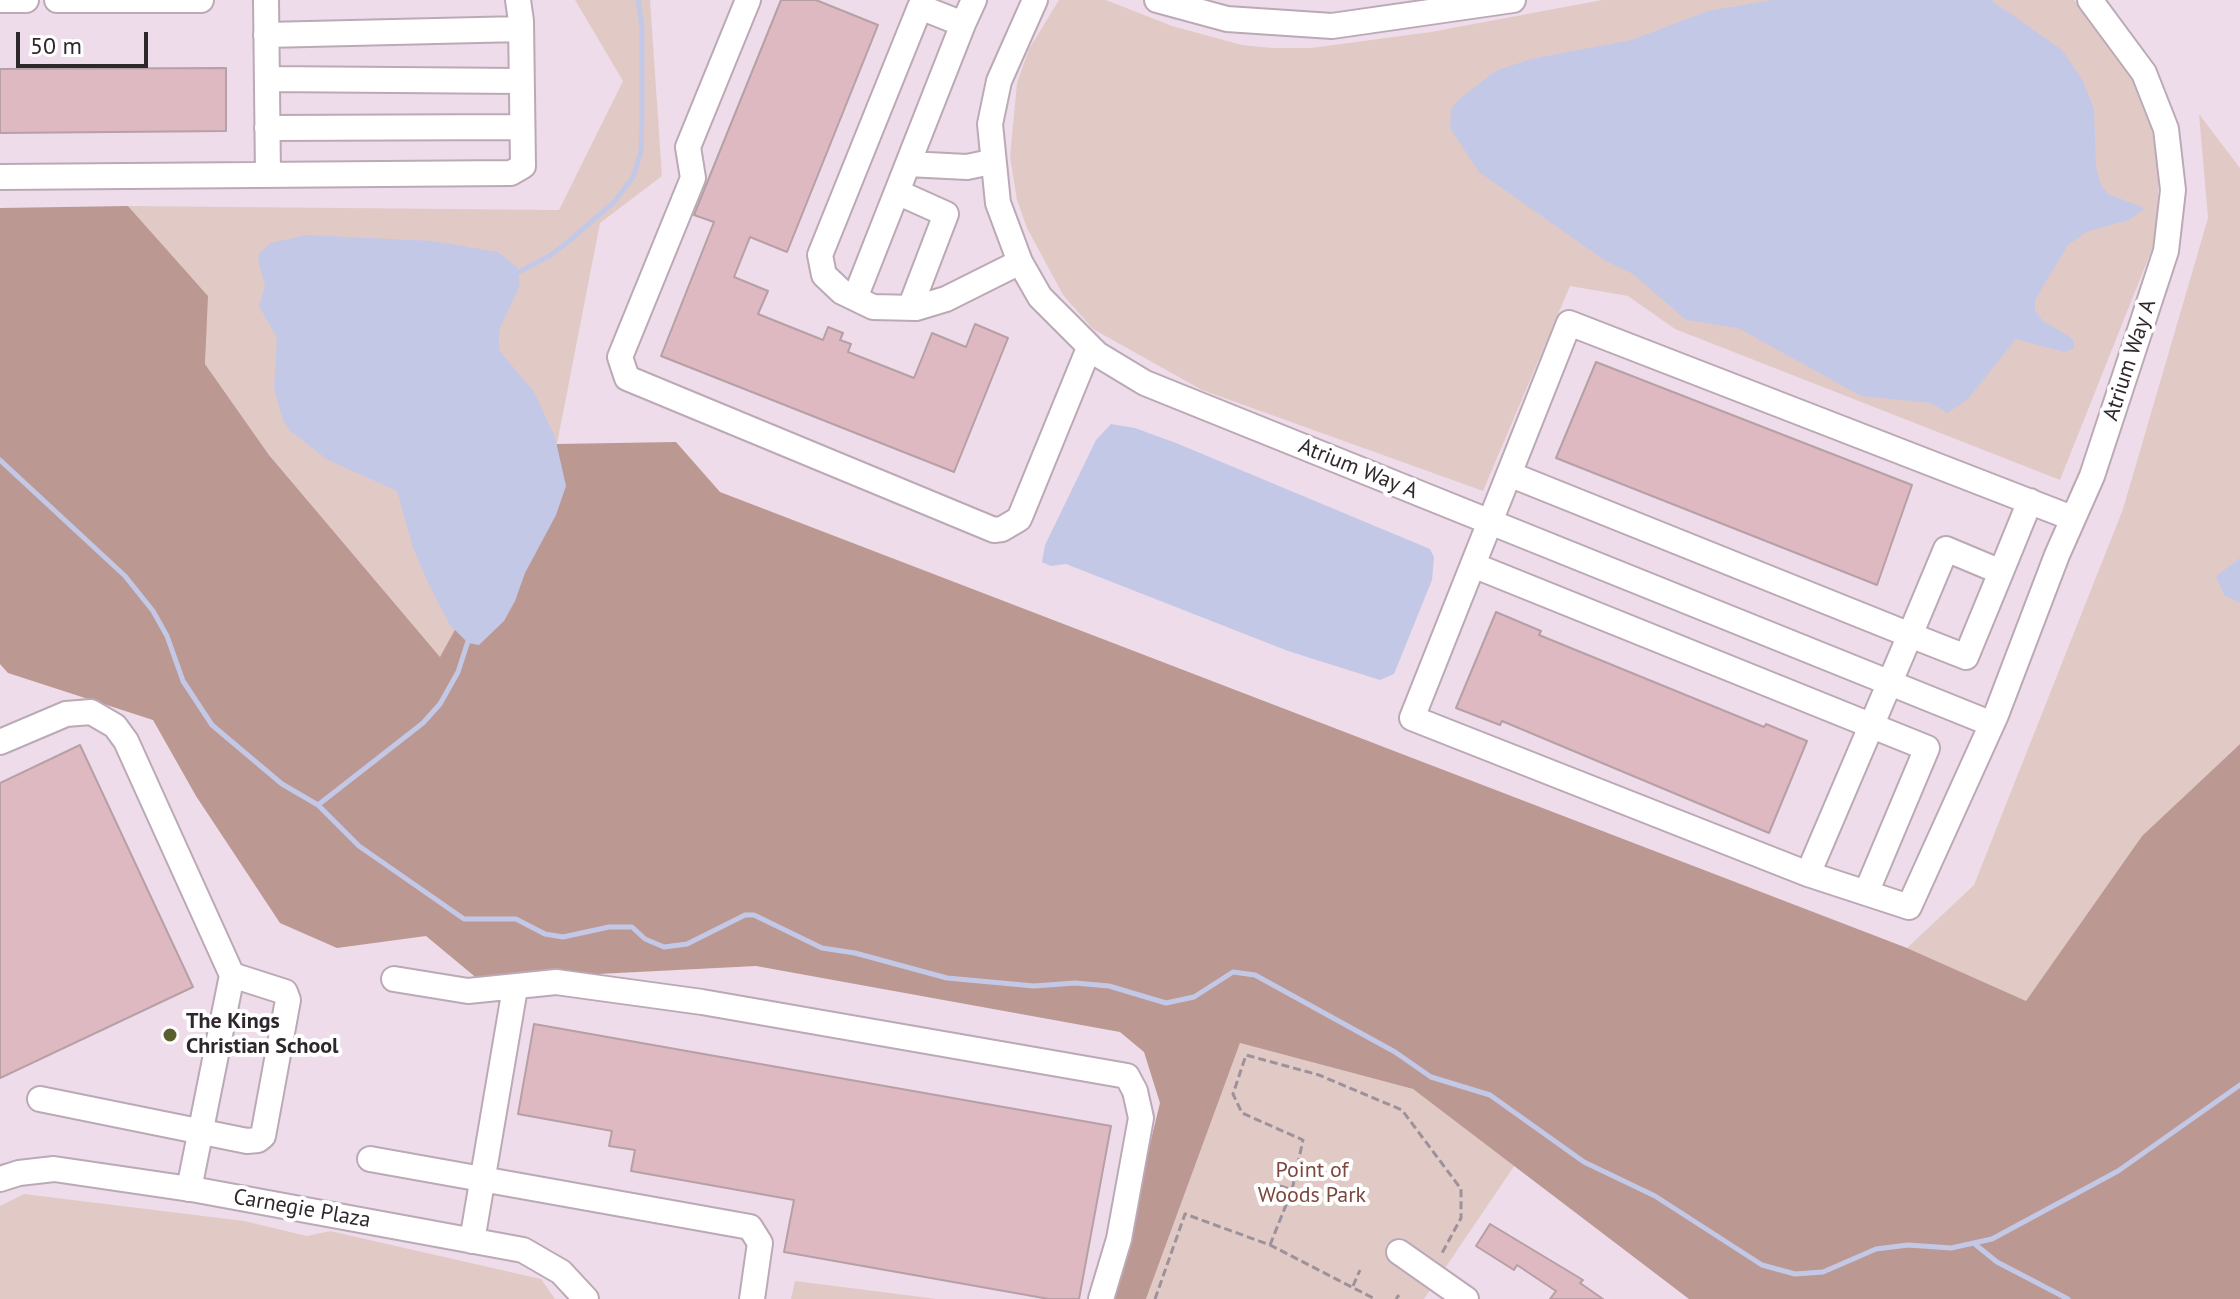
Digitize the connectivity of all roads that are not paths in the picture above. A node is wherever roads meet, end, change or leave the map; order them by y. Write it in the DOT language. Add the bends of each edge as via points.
graph roads {
  1 [pos="0,0"];
  2 [pos="26,0"];
  3 [pos="57,0"];
  4 [pos="201,0"];
  5 [pos="266,0"];
  6 [pos="518,0"];
  7 [pos="748,0"];
  8 [pos="974,0"];
  9 [pos="1035,0"];
  10 [pos="1157,0"];
  11 [pos="1513,0"];
  12 [pos="2090,0"];
  13 [pos="911,4"];
  14 [pos="963,24"];
  15 [pos="521,29"];
  16 [pos="266,35"];
  17 [pos="267,79"];
  18 [pos="521,81"];
  19 [pos="522,127"];
  20 [pos="267,128"];
  21 [pos="991,162"];
  22 [pos="908,164"];
  23 [pos="268,175"];
  24 [pos="0,177"];
  25 [pos="897,192"];
  26 [pos="1020,262"];
  27 [pos="855,298"];
  28 [pos="910,308"];
  29 [pos="1089,348"];
  30 [pos="1509,474"];
  31 [pos="2030,501"];
  32 [pos="2072,518"];
  33 [pos="1490,522"];
  34 [pos="1473,565"];
  35 [pos="2001,572"];
  36 [pos="1910,635"];
  37 [pos="1888,684"];
  38 [pos="1992,724"];
  39 [pos="1871,725"];
  40 [pos="0,742"];
  41 [pos="1808,874"];
  42 [pos="1866,893"];
  43 [pos="232,975"];
  44 [pos="394,979"];
  45 [pos="515,988"];
  46 [pos="40,1099"];
  47 [pos="202,1131"];
  48 [pos="370,1159"];
  49 [pos="483,1178"];
  50 [pos="0,1179"];
  51 [pos="189,1189"];
  52 [pos="472,1241"];
  53 [pos="1399,1252"];
  54 [pos="586,1299"];
  55 [pos="752,1299"];
  56 [pos="1101,1299"];
  57 [pos="1466,1299"];
  1 -- 2 [label="street"];
  3 -- 4 [label="street"];
  5 -- 16 [label="street"];
  6 -- 15 [label="street"];
  7 -- 29 [label="street" via="688,147 693,178 620,357 627,378 994,530 1019,519"];
  8 -- 14 [label="street"];
  9 -- 21 [label="street, Atrium Way A" via="999,81 990,124"];
  10 -- 11 [label="street" via="1227,19 1332,26"];
  12 -- 32 [label="street, Atrium Way A" via="2128,48 2157,100 2169,144 2173,190 2166,251 2092,476"];
  13 -- 14 [label="street"];
  13 -- 27 [label="street" via="820,255 824,275"];
  14 -- 22 [label="street"];
  15 -- 16 [label="street"];
  15 -- 18 [label="street"];
  16 -- 17 [label="street"];
  17 -- 18 [label="street"];
  17 -- 20 [label="street"];
  18 -- 19 [label="street"];
  19 -- 20 [label="street"];
  19 -- 23 [label="street" via="523,166 511,173"];
  20 -- 23 [label="street"];
  21 -- 22 [label="street" via="967,167"];
  21 -- 26 [label="street, Atrium Way A" via="998,203"];
  22 -- 25 [label="street"];
  23 -- 24 [label="street"];
  25 -- 27 [label="street"];
  25 -- 28 [label="street" via="946,214"];
  26 -- 28 [label="street" via="946,299"];
  26 -- 29 [label="street, Atrium Way A" via="1040,297"];
  27 -- 28 [label="street" via="873,307"];
  29 -- 33 [label="street, Atrium Way A" via="1145,383"];
  30 -- 31 [label="street" via="1569,323"];
  30 -- 33 [label="street"];
  30 -- 36 [label="street"];
  31 -- 32 [label="street"];
  31 -- 35 [label="street"];
  32 -- 38 [label="street, Atrium Way A"];
  33 -- 34 [label="street"];
  33 -- 37 [label="street, Atrium Way A"];
  34 -- 39 [label="street"];
  34 -- 41 [label="street" via="1412,718"];
  35 -- 36 [label="street" via="1966,657"];
  35 -- 36 [label="street" via="1946,549"];
  36 -- 37 [label="street"];
  37 -- 38 [label="street, Atrium Way A"];
  37 -- 39 [label="street"];
  38 -- 42 [label="street, Atrium Way A" via="1909,907"];
  39 -- 41 [label="street"];
  39 -- 42 [label="street" via="1927,748"];
  40 -- 43 [label="street" via="66,714 91,712 115,726"];
  41 -- 42 [label="street"];
  43 -- 47 [label="street"];
  43 -- 47 [label="street" via="285,992 287,1014 263,1136 247,1141"];
  44 -- 45 [label="street" via="468,991"];
  45 -- 49 [label="street"];
  45 -- 56 [label="street" via="556,982 702,1002 1127,1076 1141,1118 1119,1239"];
  46 -- 47 [label="street"];
  47 -- 51 [label="street"];
  48 -- 49 [label="street"];
  49 -- 52 [label="street"];
  49 -- 55 [label="street" via="750,1227 760,1243"];
  50 -- 51 [label="street, Carnegie Plaza" via="54,1169"];
  51 -- 52 [label="street, Carnegie Plaza"];
  52 -- 54 [label="street, Carnegie Plaza" via="538,1256"];
  53 -- 57 [label="street"];
}
